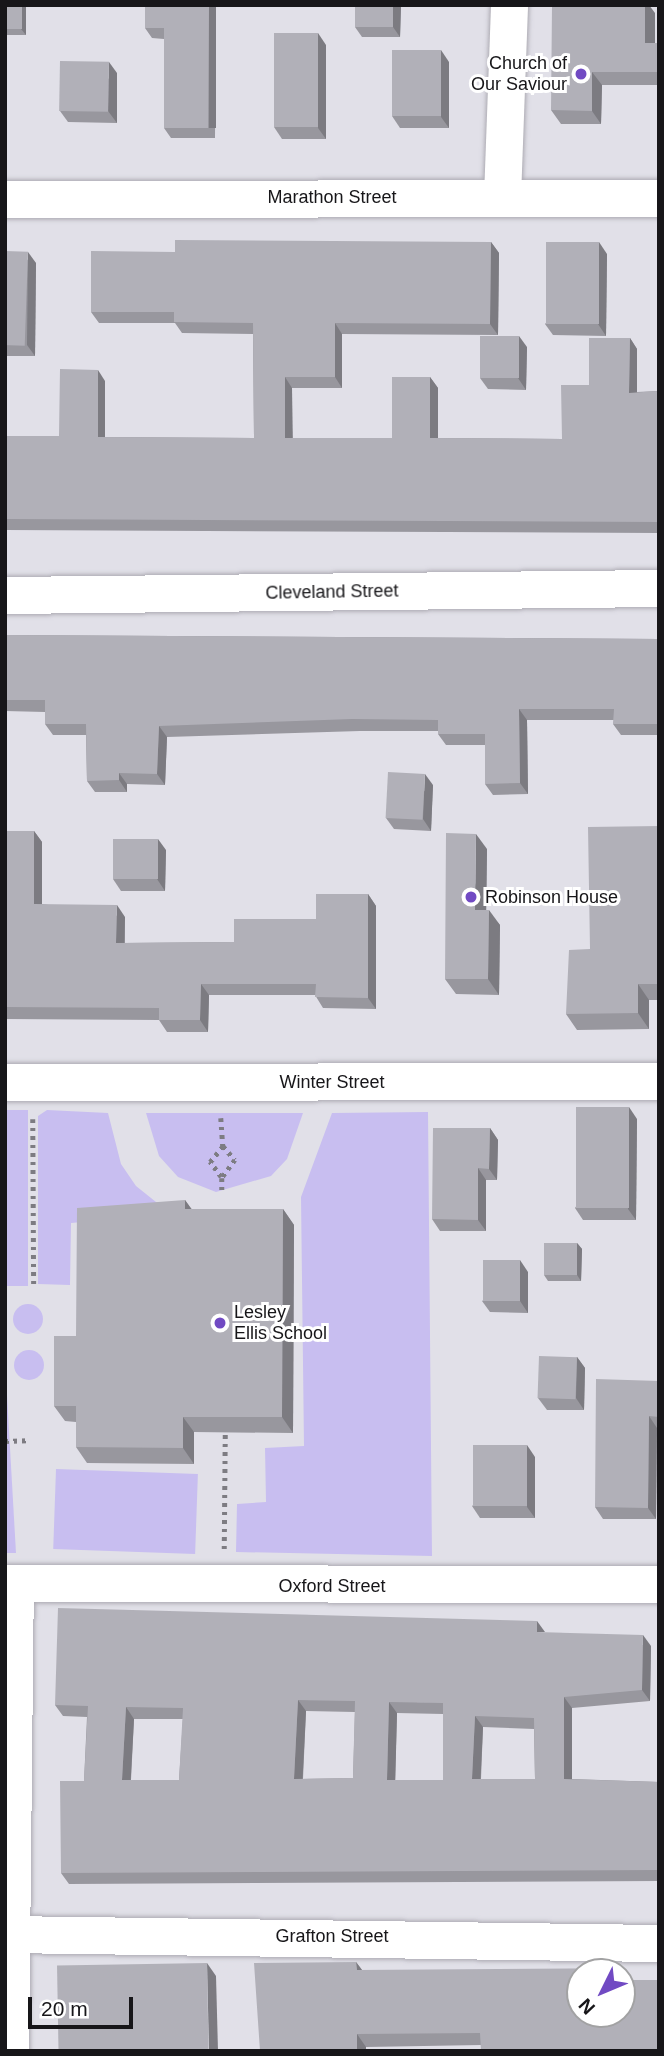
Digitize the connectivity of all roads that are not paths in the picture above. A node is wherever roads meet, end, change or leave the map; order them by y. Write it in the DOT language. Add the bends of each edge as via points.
graph roads {
  1 [pos="509,5"];
  2 [pos="502,197"];
  3 [pos="659,198"];
  4 [pos="5,199"];
  5 [pos="659,588"];
  6 [pos="5,595"];
  7 [pos="659,1081"];
  8 [pos="5,1082"];
  9 [pos="10,1583"];
  10 [pos="659,1584"];
  11 [pos="8,1934"];
  12 [pos="659,1943"];
  13 [pos="10,2051"];
  1 -- 2 [label="street"];
  2 -- 3 [label="street, Marathon Street"];
  2 -- 4 [label="street, Marathon Street"];
  5 -- 6 [label="street, Cleveland Street"];
  7 -- 8 [label="street, Winter Street"];
  9 -- 10 [label="street, Oxford Street"];
  9 -- 11 [label="street"];
  11 -- 12 [label="street, Grafton Street"];
  11 -- 13 [label="street"];
}
